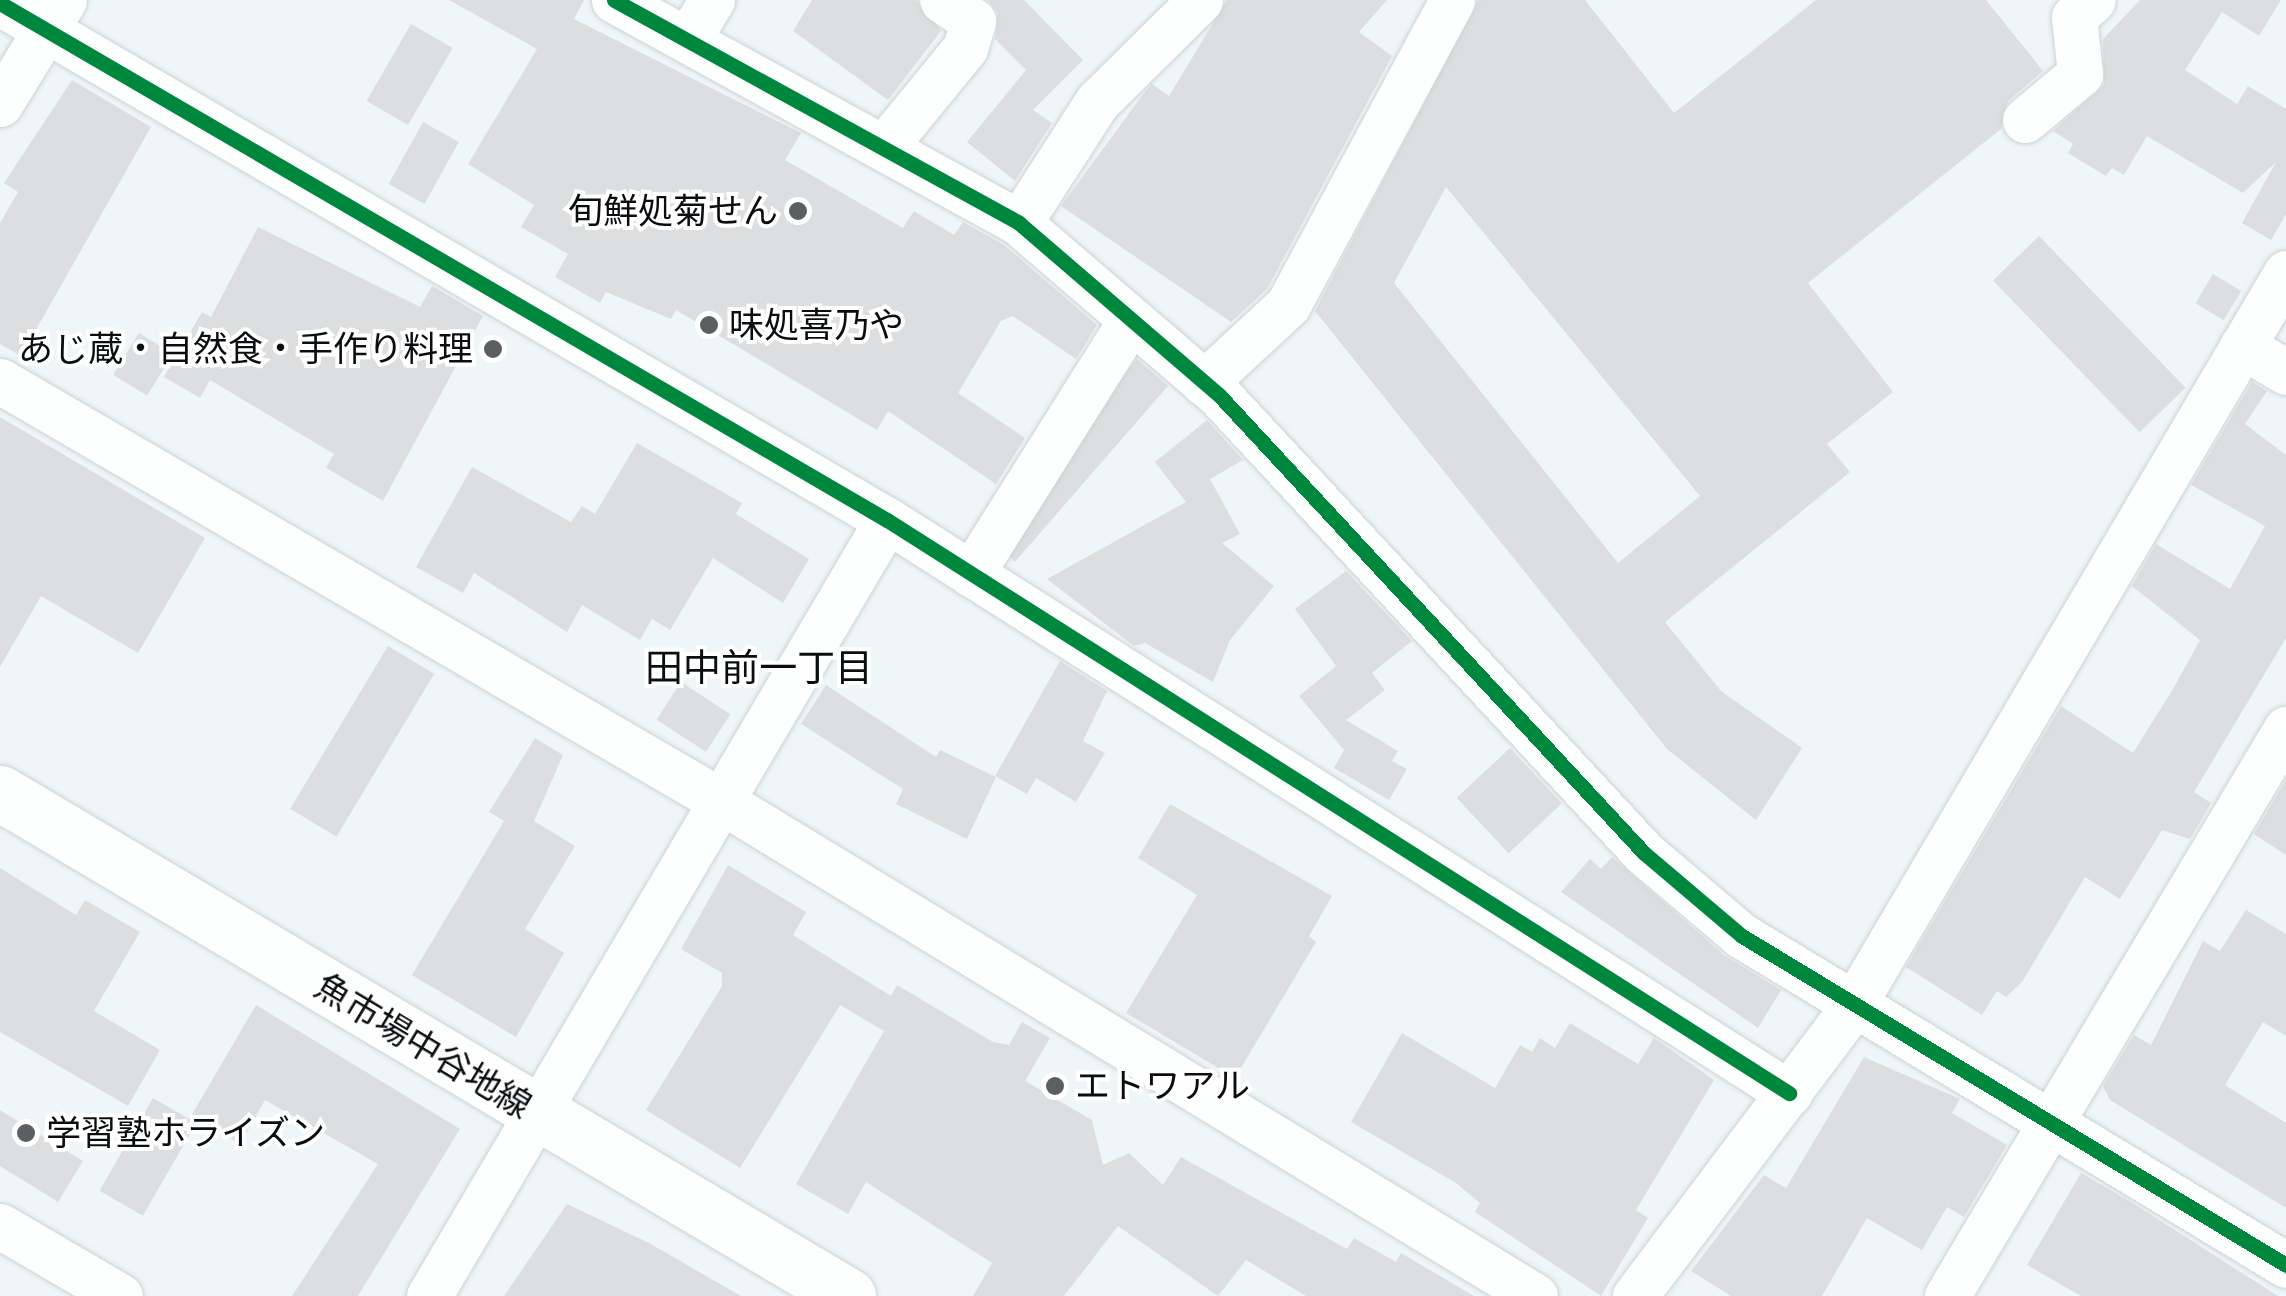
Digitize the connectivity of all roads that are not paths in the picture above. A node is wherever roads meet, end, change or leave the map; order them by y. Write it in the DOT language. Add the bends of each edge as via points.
graph roads {
  1 [pos="614,0"];
  2 [pos="712,0"];
  3 [pos="942,0"];
  4 [pos="1200,0"];
  5 [pos="1452,0"];
  6 [pos="2093,0"];
  7 [pos="0,3"];
  8 [pos="55,15"];
  9 [pos="688,39"];
  10 [pos="0,104"];
  11 [pos="2025,120"];
  12 [pos="884,147"];
  13 [pos="1019,224"];
  14 [pos="2286,273"];
  15 [pos="1131,320"];
  16 [pos="2242,346"];
  17 [pos="2286,372"];
  18 [pos="0,381"];
  19 [pos="1204,382"];
  20 [pos="886,520"];
  21 [pos="971,574"];
  22 [pos="2286,729"];
  23 [pos="0,793"];
  24 [pos="726,804"];
  25 [pos="1851,1010"];
  26 [pos="1789,1093"];
  27 [pos="537,1114"];
  28 [pos="2055,1126"];
  29 [pos="0,1226"];
  30 [pos="2286,1266"];
  31 [pos="120,1296"];
  32 [pos="429,1296"];
  33 [pos="848,1296"];
  34 [pos="1535,1296"];
  35 [pos="1635,1296"];
  36 [pos="1947,1296"];
  1 -- 9 [label="street"];
  2 -- 9 [label="street"];
  3 -- 12 [label="street" via="974,22 965,48"];
  4 -- 13 [label="street" via="1098,102"];
  5 -- 19 [label="street" via="1288,305"];
  6 -- 11 [label="street" via="2074,17 2080,74"];
  7 -- 8 [label="street"];
  8 -- 10 [label="street"];
  8 -- 20 [label="street"];
  9 -- 12 [label="street"];
  12 -- 13 [label="street"];
  13 -- 15 [label="street"];
  14 -- 16 [label="street"];
  15 -- 19 [label="street"];
  15 -- 21 [label="street"];
  16 -- 17 [label="street"];
  16 -- 25 [label="street"];
  18 -- 24 [label="street"];
  19 -- 25 [label="street" via="1644,853 1742,936"];
  20 -- 21 [label="street"];
  20 -- 24 [label="street"];
  21 -- 26 [label="street"];
  22 -- 28 [label="street"];
  23 -- 27 [label="street, 魚市場中谷地線"];
  24 -- 27 [label="street"];
  24 -- 34 [label="street"];
  25 -- 26 [label="street"];
  25 -- 28 [label="street"];
  26 -- 35 [label="street"];
  27 -- 32 [label="street"];
  27 -- 33 [label="street, 魚市場中谷地線"];
  28 -- 30 [label="street"];
  28 -- 36 [label="street"];
  29 -- 31 [label="street"];
}
